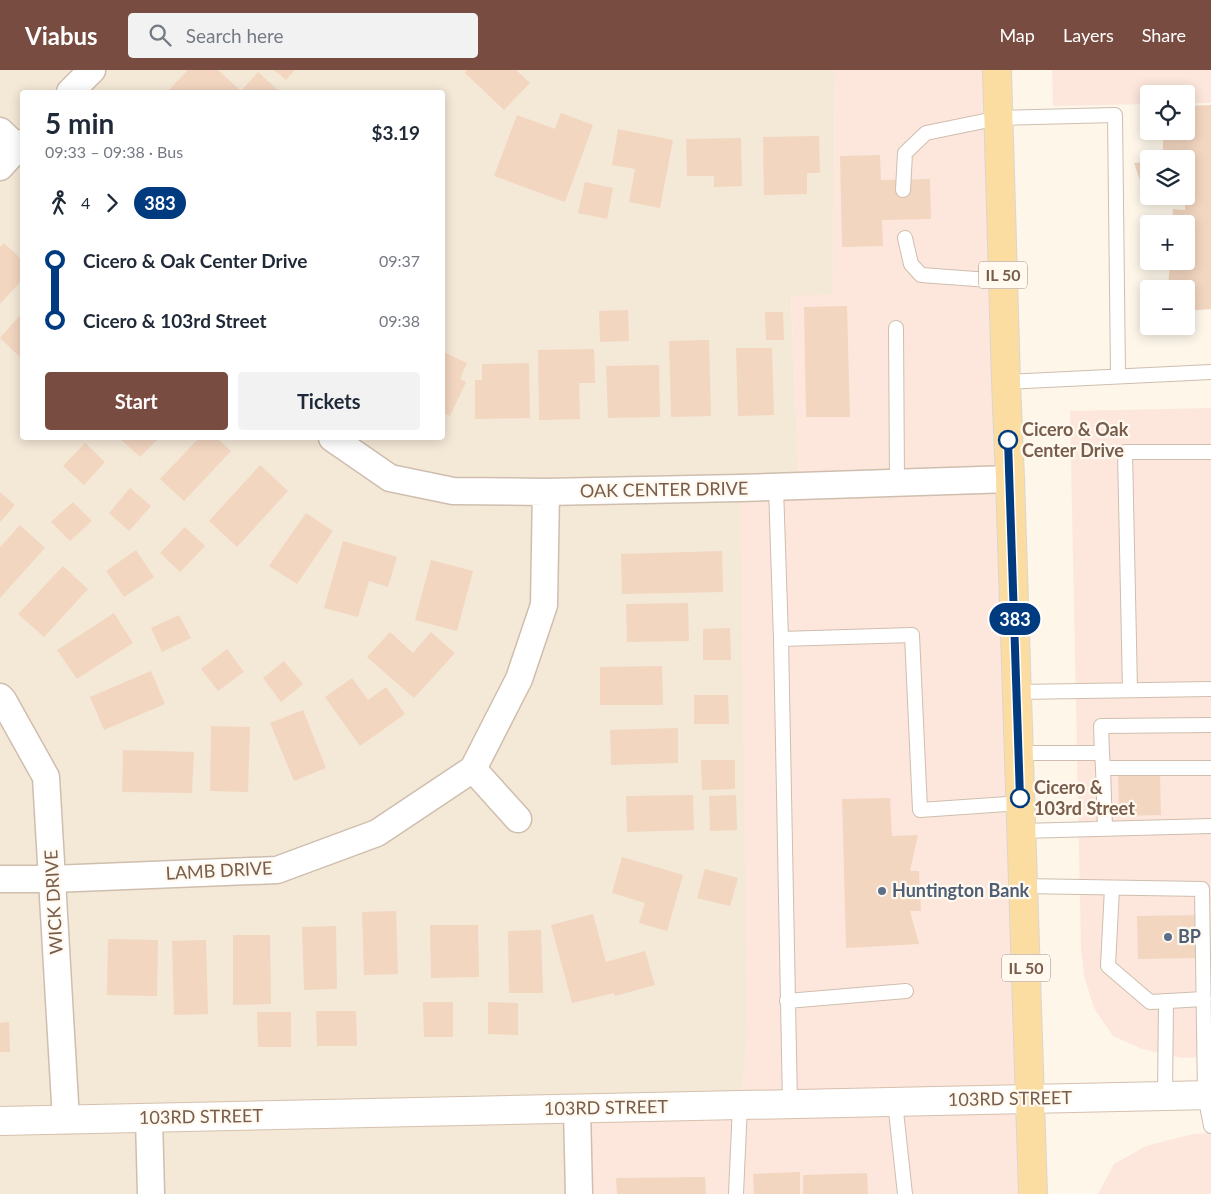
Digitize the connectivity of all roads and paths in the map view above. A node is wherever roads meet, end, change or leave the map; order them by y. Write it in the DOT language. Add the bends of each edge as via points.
graph roads {
  1 [pos="92,70"];
  2 [pos="997,70"];
  3 [pos="72,90"];
  4 [pos="999,118"];
  5 [pos="16,144"];
  6 [pos="0,167"];
  7 [pos="903,190"];
  8 [pos="905,238"];
  9 [pos="1003,281"];
  10 [pos="896,328"];
  11 [pos="1211,372"];
  12 [pos="1118,376"];
  13 [pos="1006,382"];
  14 [pos="335,440"];
  15 [pos="1211,452"];
  16 [pos="1010,479"];
  17 [pos="897,483"];
  18 [pos="776,487"];
  19 [pos="546,492"];
  20 [pos="781,639"];
  21 [pos="1211,689"];
  22 [pos="1130,690"];
  23 [pos="1017,692"];
  24 [pos="0,697"];
  25 [pos="1211,726"];
  26 [pos="1019,753"];
  27 [pos="1102,753"];
  28 [pos="1102,768"];
  29 [pos="1211,768"];
  30 [pos="474,769"];
  31 [pos="1021,803"];
  32 [pos="518,820"];
  33 [pos="1211,826"];
  34 [pos="1105,829"];
  35 [pos="1021,831"];
  36 [pos="0,879"];
  37 [pos="52,879"];
  38 [pos="1023,886"];
  39 [pos="1112,888"];
  40 [pos="906,991"];
  41 [pos="1204,999"];
  42 [pos="788,1001"];
  43 [pos="1166,1002"];
  44 [pos="1208,1095"];
  45 [pos="1165,1096"];
  46 [pos="1030,1099"];
  47 [pos="895,1102"];
  48 [pos="790,1104"];
  49 [pos="740,1105"];
  50 [pos="577,1109"];
  51 [pos="149,1118"];
  52 [pos="66,1120"];
  53 [pos="0,1121"];
  54 [pos="1211,1126"];
  55 [pos="152,1194"];
  56 [pos="579,1194"];
  57 [pos="736,1194"];
  58 [pos="905,1194"];
  59 [pos="1033,1194"];
  1 -- 3 [label="street"];
  2 -- 4 [label="main road, IL 50"];
  4 -- 7 [label="lane" via="926,133 905,153"];
  4 -- 9 [label="main road, IL 50"];
  4 -- 12 [label="lane" via="1115,115"];
  5 -- 6 [label="street"];
  8 -- 9 [label="lane" via="911,264 921,275"];
  9 -- 13 [label="main road, IL 50"];
  10 -- 17 [label="lane"];
  11 -- 12 [label="lane"];
  12 -- 13 [label="lane"];
  13 -- 16 [label="main road, IL 50"];
  14 -- 19 [label="street, OAK CENTER DRIVE" via="390,478 453,491"];
  15 -- 22 [label="lane" via="1125,452"];
  16 -- 17 [label="street, OAK CENTER DRIVE"];
  16 -- 23 [label="main road, IL 50"];
  17 -- 18 [label="street, OAK CENTER DRIVE"];
  18 -- 19 [label="street, OAK CENTER DRIVE"];
  18 -- 20 [label="lane"];
  19 -- 30 [label="street, LAMB DRIVE" via="544,605 519,680"];
  20 -- 31 [label="lane" via="912,635 920,810"];
  20 -- 42 [label="lane"];
  21 -- 22 [label="lane"];
  22 -- 23 [label="lane"];
  23 -- 26 [label="main road, IL 50"];
  24 -- 37 [label="street, WICK DRIVE" via="46,777"];
  25 -- 27 [label="lane" via="1101,726"];
  26 -- 27 [label="lane"];
  26 -- 31 [label="main road, IL 50"];
  27 -- 28 [label="lane"];
  28 -- 29 [label="lane"];
  28 -- 34 [label="lane"];
  30 -- 32 [label="street"];
  30 -- 37 [label="street, LAMB DRIVE" via="377,833 277,870"];
  31 -- 35 [label="main road, IL 50"];
  33 -- 34 [label="lane"];
  34 -- 35 [label="lane"];
  35 -- 38 [label="main road, IL 50"];
  36 -- 37 [label="street, LAMB DRIVE"];
  37 -- 52 [label="street, WICK DRIVE"];
  38 -- 39 [label="lane"];
  38 -- 46 [label="main road, IL 50"];
  39 -- 41 [label="lane" via="1202,890"];
  39 -- 43 [label="lane" via="1108,966 1150,1002"];
  40 -- 42 [label="lane"];
  41 -- 43 [label="lane"];
  41 -- 44 [label="lane"];
  42 -- 48 [label="lane"];
  43 -- 45 [label="lane"];
  44 -- 45 [label="main road, 103RD STREET"];
  44 -- 54 [label="lane"];
  45 -- 46 [label="main road, 103RD STREET"];
  46 -- 47 [label="main road, 103RD STREET"];
  46 -- 59 [label="main road, IL 50"];
  47 -- 48 [label="main road, 103RD STREET"];
  47 -- 58 [label="lane"];
  48 -- 49 [label="main road, 103RD STREET"];
  49 -- 50 [label="main road, 103RD STREET"];
  49 -- 57 [label="lane"];
  50 -- 51 [label="main road, 103RD STREET"];
  50 -- 56 [label="street"];
  51 -- 52 [label="main road, 103RD STREET"];
  51 -- 55 [label="street"];
  52 -- 53 [label="main road, 103RD STREET"];
}
